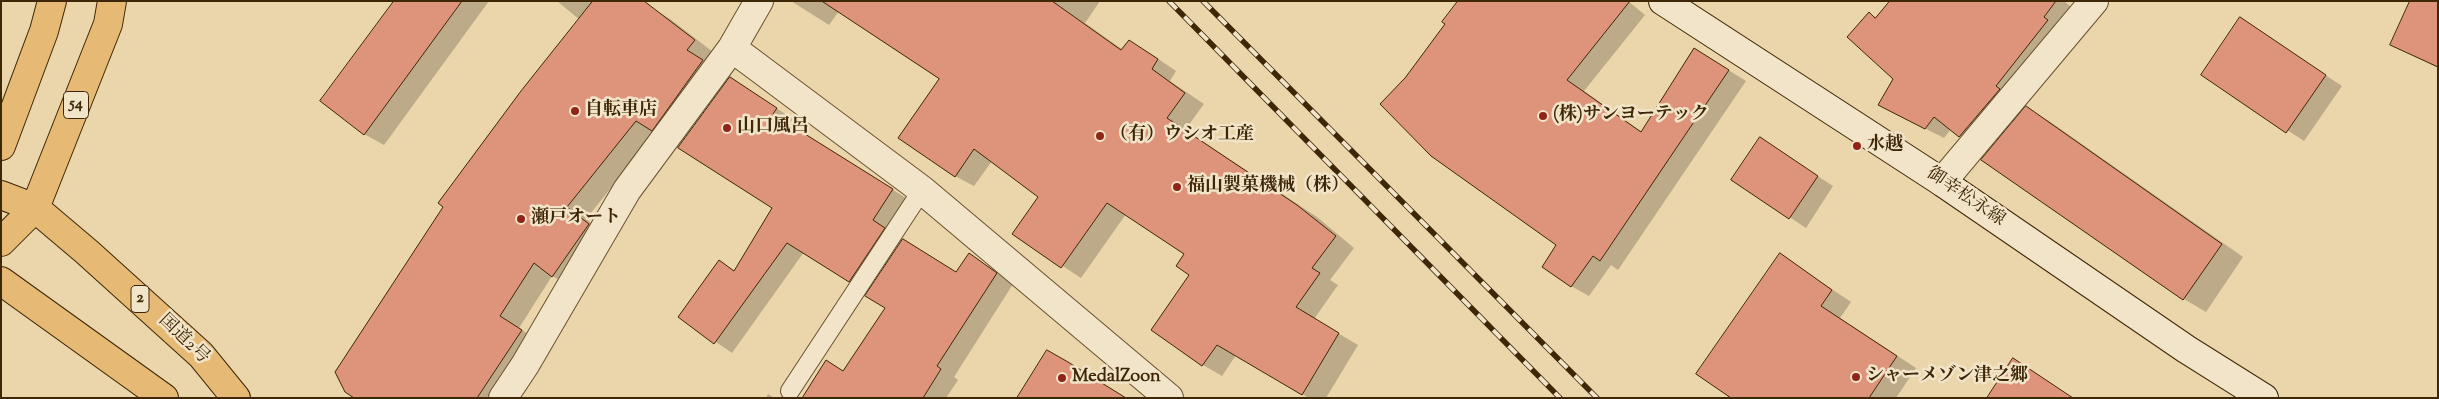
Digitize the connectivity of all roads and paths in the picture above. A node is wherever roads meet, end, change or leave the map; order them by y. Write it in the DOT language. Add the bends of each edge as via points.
graph roads {
  1 [pos="52,1"];
  2 [pos="112,1"];
  3 [pos="759,1"];
  4 [pos="1663,1"];
  5 [pos="2094,1"];
  6 [pos="732,48"];
  7 [pos="1,146"];
  8 [pos="1942,182"];
  9 [pos="922,190"];
  10 [pos="1,194"];
  11 [pos="35,208"];
  12 [pos="1,242"];
  13 [pos="1,281"];
  14 [pos="790,391"];
  15 [pos="164,398"];
  16 [pos="236,398"];
  17 [pos="503,398"];
  18 [pos="1169,398"];
  19 [pos="2264,398"];
  1 -- 7 [label="main road"];
  2 -- 11 [label="main road, 54" via="108,24"];
  3 -- 6 [label="street"];
  4 -- 8 [label="street, 御幸松永線"];
  5 -- 8 [label="street"];
  6 -- 9 [label="street"];
  6 -- 17 [label="street" via="627,190"];
  8 -- 19 [label="street, 御幸松永線" via="2186,349"];
  9 -- 14 [label="lane"];
  9 -- 18 [label="street"];
  10 -- 11 [label="main road, 2"];
  11 -- 12 [label="main road, 54"];
  11 -- 16 [label="main road, 国道2号 / 2" via="201,355"];
  13 -- 15 [label="main road"];
}
